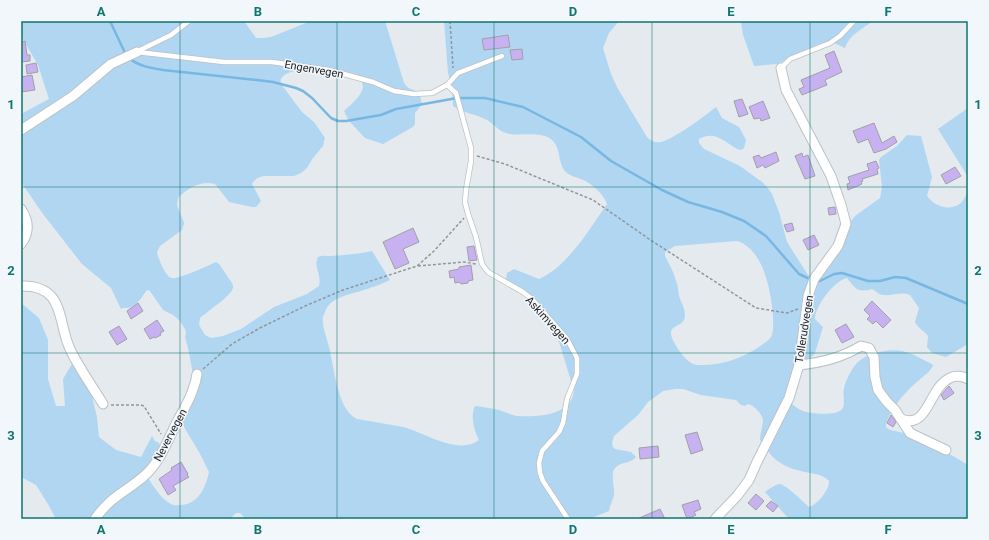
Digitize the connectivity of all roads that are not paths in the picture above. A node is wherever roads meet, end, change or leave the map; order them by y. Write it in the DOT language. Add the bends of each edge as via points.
graph roads {
  1 [pos="189,21"];
  2 [pos="854,21"];
  3 [pos="137,52"];
  4 [pos="502,56"];
  5 [pos="781,68"];
  6 [pos="447,85"];
  7 [pos="21,130"];
  8 [pos="21,209"];
  9 [pos="21,244"];
  10 [pos="21,286"];
  11 [pos="799,365"];
  12 [pos="197,374"];
  13 [pos="968,379"];
  14 [pos="103,404"];
  15 [pos="901,419"];
  16 [pos="946,450"];
  17 [pos="95,519"];
  18 [pos="568,519"];
  19 [pos="715,519"];
  1 -- 3 [label="lane" via="171,35"];
  2 -- 5 [label="lane" via="830,43 790,59"];
  3 -- 6 [label="lane, Engenvegen" via="224,62 272,62 329,70 373,82 394,91 414,94 432,93"];
  3 -- 7 [label="street" via="111,64 73,96"];
  4 -- 6 [label="lane, Engenvegen" via="458,73"];
  5 -- 11 [label="street, Tollerudvegen" via="786,90 831,176 846,224 838,246 814,279 808,296"];
  6 -- 18 [label="lane, Askimvegen" via="456,93 472,155 465,196 482,264 488,272 532,300 567,339 577,358 577,374 563,423 542,451 539,463 543,481"];
  8 -- 9 [label="street" via="28,223 26,238"];
  10 -- 14 [label="street" via="36,287 51,297 61,315 70,348"];
  11 -- 15 [label="street" via="836,357 862,346 869,348 874,357 878,390"];
  11 -- 19 [label="street, Tollerudvegen" via="789,398 750,480"];
  12 -- 17 [label="street, Nevervegen" via="194,387 150,470 113,498"];
  13 -- 15 [label="street" via="953,376 943,381 919,419"];
  15 -- 16 [label="street" via="910,433"];
}
